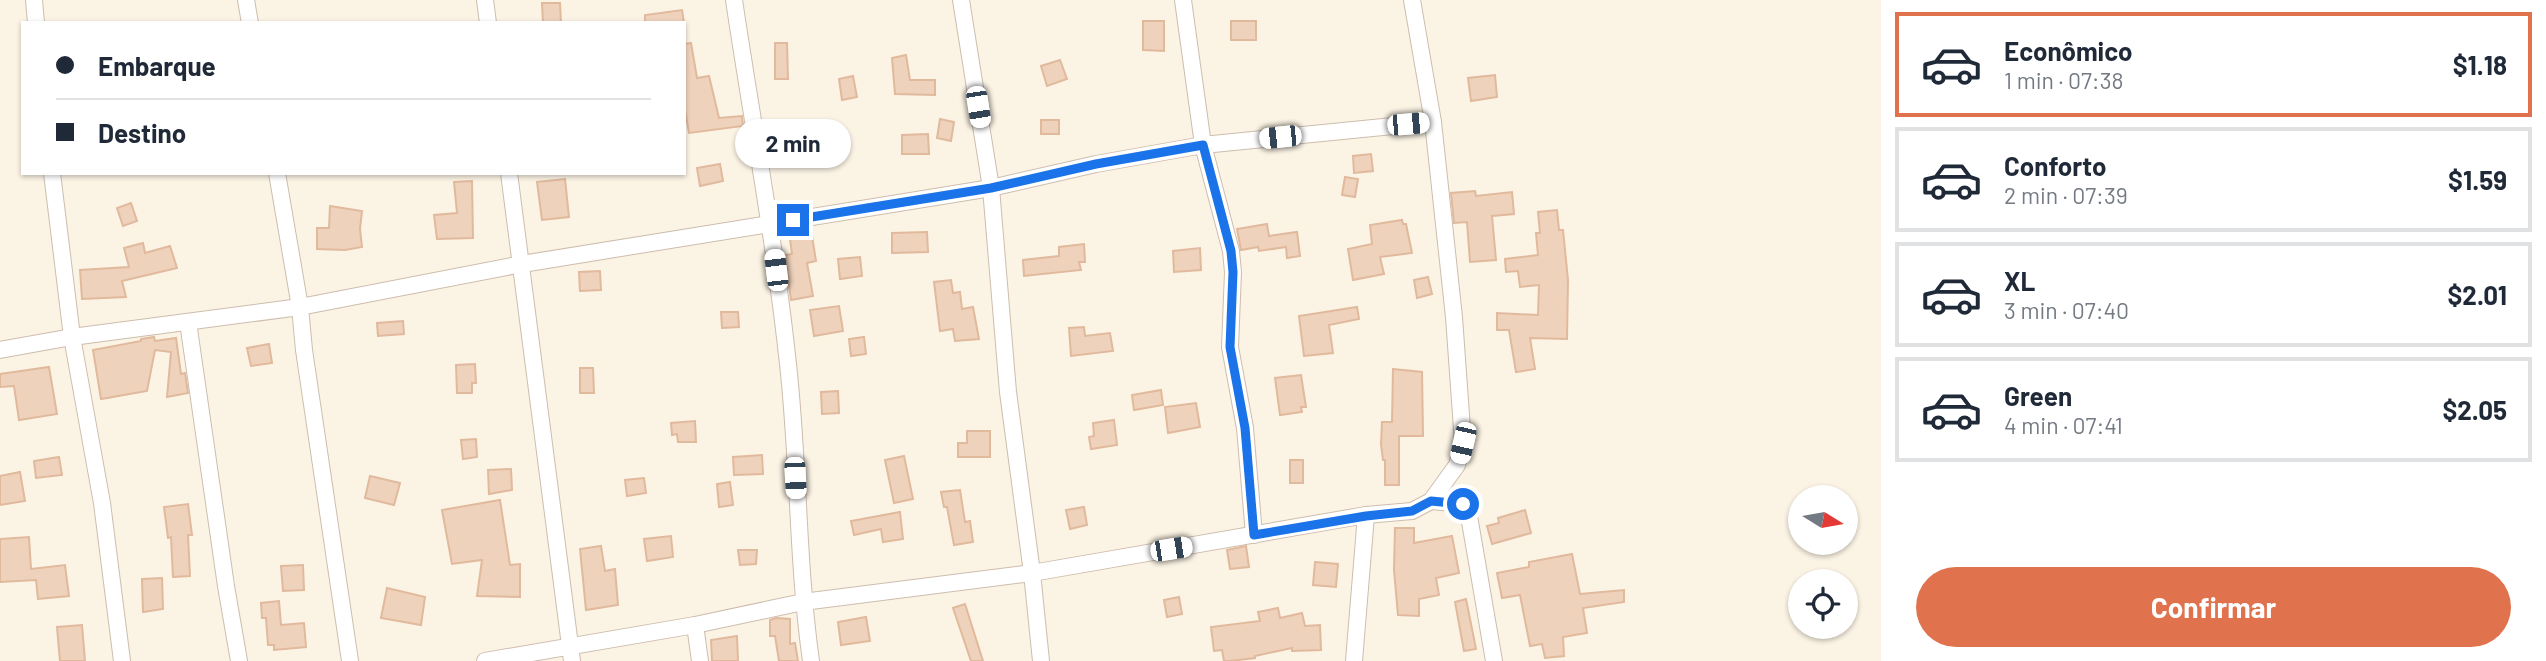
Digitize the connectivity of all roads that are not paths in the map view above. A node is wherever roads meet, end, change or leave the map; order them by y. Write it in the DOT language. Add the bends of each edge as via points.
graph roads {
  1 [pos="34,0"];
  2 [pos="246,0"];
  3 [pos="485,0"];
  4 [pos="734,0"];
  5 [pos="961,0"];
  6 [pos="1183,0"];
  7 [pos="1412,0"];
  8 [pos="36,21"];
  9 [pos="250,21"];
  10 [pos="488,21"];
  11 [pos="1433,122"];
  12 [pos="1203,145"];
  13 [pos="52,175"];
  14 [pos="276,175"];
  15 [pos="509,175"];
  16 [pos="991,188"];
  17 [pos="771,224"];
  18 [pos="522,264"];
  19 [pos="300,307"];
  20 [pos="188,322"];
  21 [pos="72,337"];
  22 [pos="0,350"];
  23 [pos="1431,501"];
  24 [pos="1366,516"];
  25 [pos="1254,535"];
  26 [pos="1032,573"];
  27 [pos="803,601"];
  28 [pos="695,625"];
  29 [pos="570,653"];
  30 [pos="122,661"];
  31 [pos="239,661"];
  32 [pos="350,661"];
  33 [pos="485,661"];
  34 [pos="701,661"];
  35 [pos="811,661"];
  36 [pos="1041,661"];
  37 [pos="1354,661"];
  38 [pos="1494,661"];
  1 -- 8 [label="street"];
  2 -- 9 [label="street"];
  3 -- 10 [label="street"];
  4 -- 17 [label="street"];
  5 -- 16 [label="street"];
  6 -- 12 [label="street"];
  7 -- 11 [label="street"];
  11 -- 12 [label="street"];
  11 -- 23 [label="street" via="1463,443 1457,465"];
  12 -- 16 [label="street"];
  12 -- 25 [label="street" via="1231,251 1230,347 1245,428"];
  13 -- 21 [label="street"];
  14 -- 19 [label="street"];
  15 -- 18 [label="street"];
  16 -- 17 [label="street"];
  16 -- 26 [label="street" via="1007,392"];
  17 -- 18 [label="street"];
  17 -- 27 [label="street" via="792,400"];
  18 -- 19 [label="street"];
  18 -- 29 [label="street"];
  19 -- 20 [label="street"];
  19 -- 32 [label="street"];
  20 -- 21 [label="street"];
  20 -- 31 [label="street"];
  21 -- 22 [label="street"];
  21 -- 30 [label="street" via="102,503"];
  23 -- 24 [label="street" via="1412,511"];
  23 -- 38 [label="street" via="1463,504 1469,516"];
  24 -- 25 [label="street"];
  24 -- 37 [label="street"];
  25 -- 26 [label="street"];
  26 -- 27 [label="street"];
  26 -- 36 [label="street"];
  27 -- 28 [label="street"];
  27 -- 35 [label="street"];
  28 -- 29 [label="street"];
  28 -- 34 [label="street"];
  29 -- 33 [label="street"];
}
